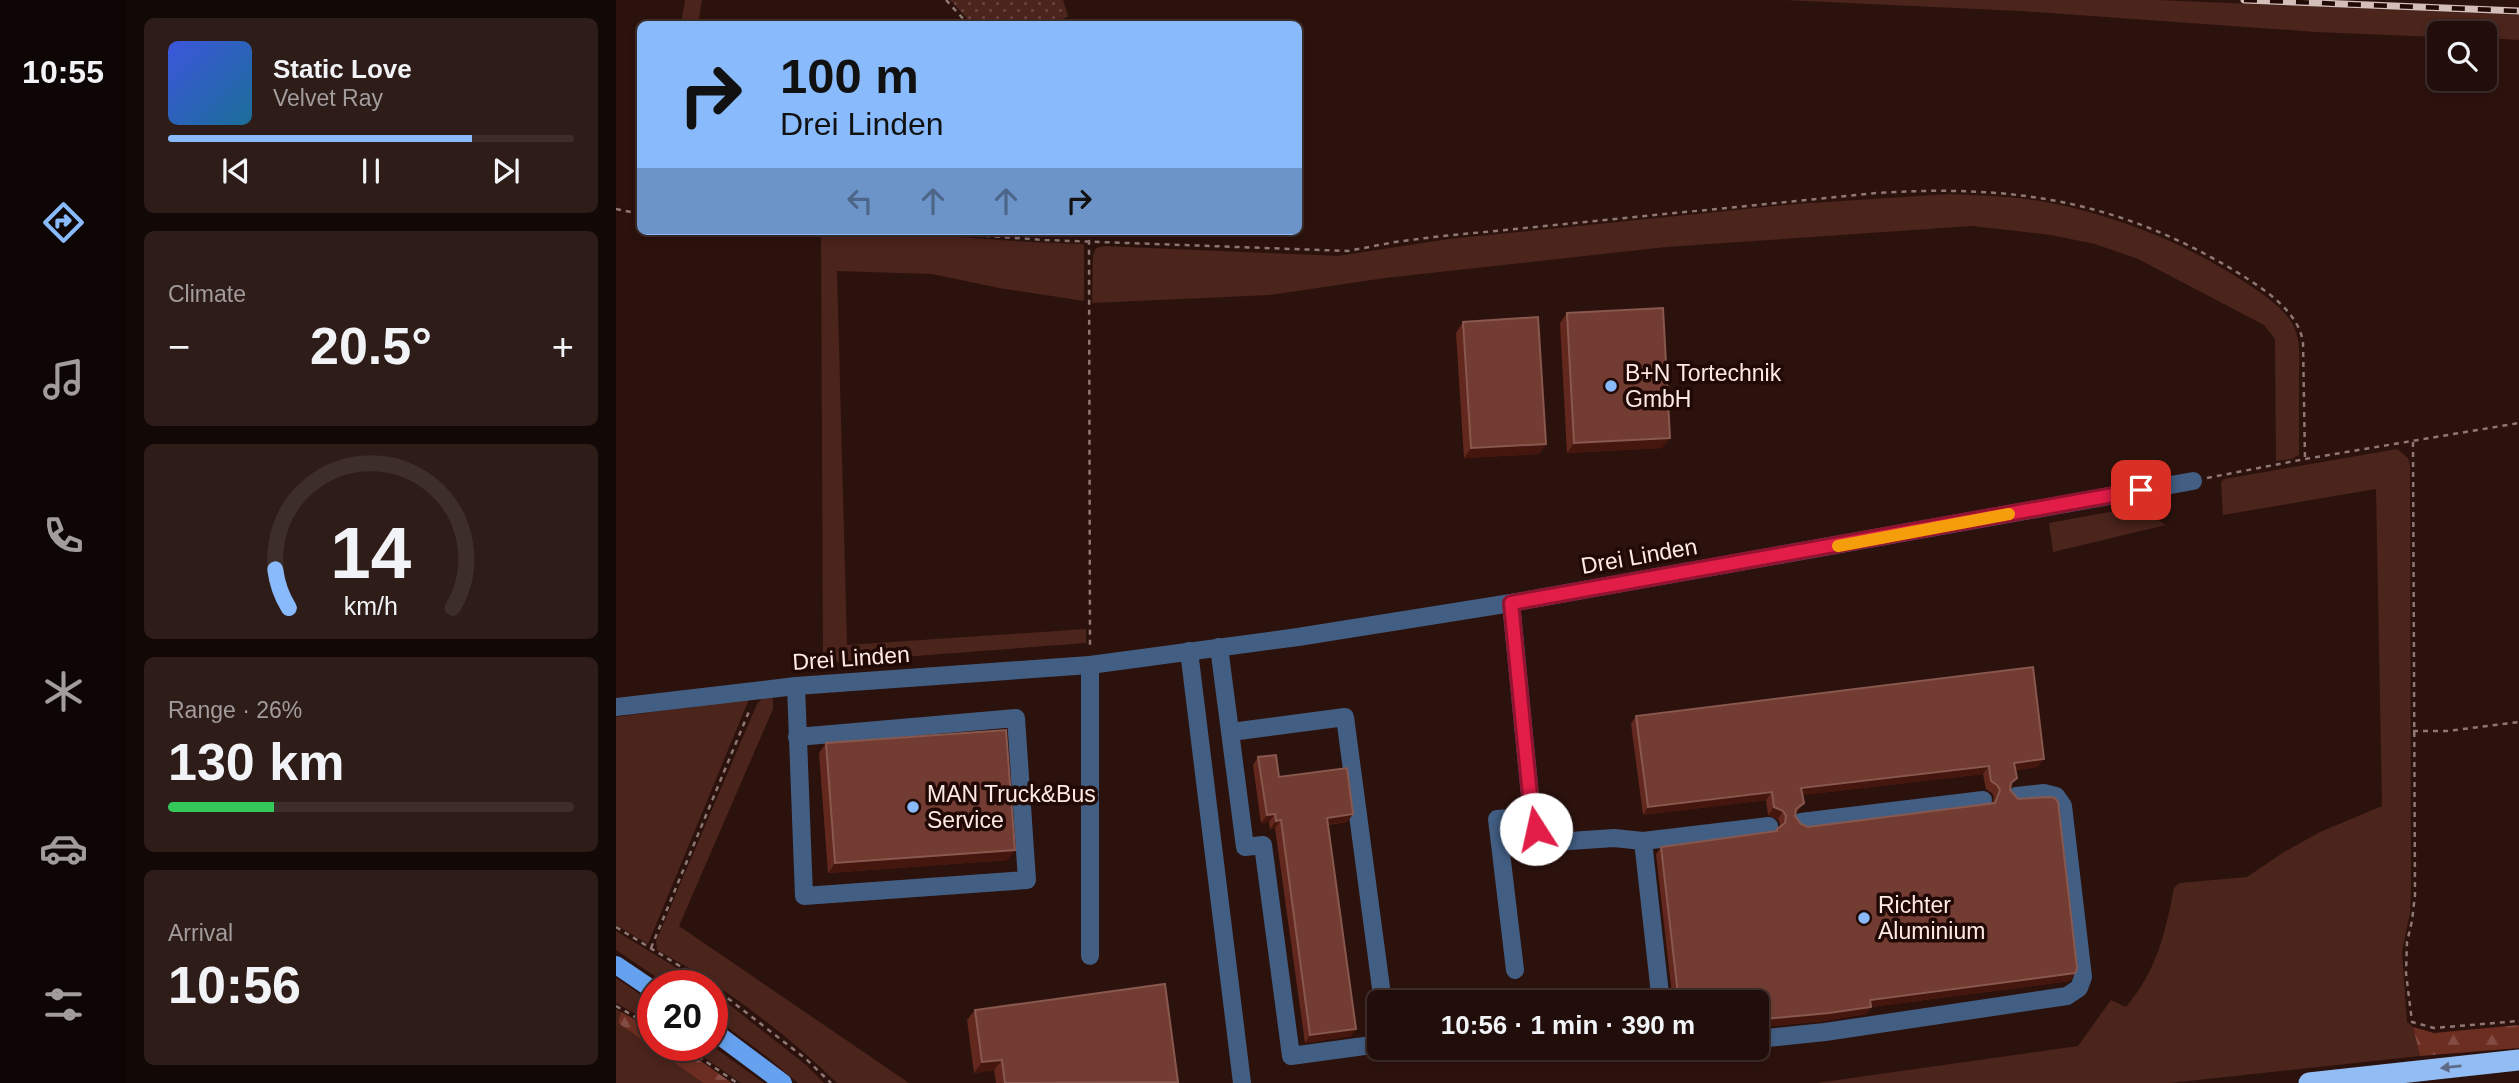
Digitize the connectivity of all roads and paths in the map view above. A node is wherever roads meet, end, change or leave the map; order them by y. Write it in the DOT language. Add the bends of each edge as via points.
graph roads {
  1 [pos="947,0"];
  2 [pos="965,21"];
  3 [pos="616,209"];
  4 [pos="637,213"];
  5 [pos="985,235"];
  6 [pos="1086,235"];
  7 [pos="1089,241"];
  8 [pos="2519,423"];
  9 [pos="2413,442"];
  10 [pos="2305,459"];
  11 [pos="2193,481"];
  12 [pos="1511,603"];
  13 [pos="1219,647"];
  14 [pos="1189,651"];
  15 [pos="1090,665"];
  16 [pos="796,686"];
  17 [pos="758,691"];
  18 [pos="616,707"];
  19 [pos="2519,722"];
  20 [pos="2413,731"];
  21 [pos="1231,732"];
  22 [pos="797,737"];
  23 [pos="2016,796"];
  24 [pos="1983,800"];
  25 [pos="1532,816"];
  26 [pos="1801,822"];
  27 [pos="1769,826"];
  28 [pos="1643,841"];
  29 [pos="616,927"];
  30 [pos="651,948"];
  31 [pos="1090,957"];
  32 [pos="616,965"];
  33 [pos="686,970"];
  34 [pos="1515,970"];
  35 [pos="637,979"];
  36 [pos="1381,990"];
  37 [pos="1660,990"];
  38 [pos="728,998"];
  39 [pos="616,1006"];
  40 [pos="637,1018"];
  41 [pos="2519,1021"];
  42 [pos="1769,1038"];
  43 [pos="728,1042"];
  44 [pos="1367,1046"];
  45 [pos="2519,1060"];
  46 [pos="705,1061"];
  47 [pos="737,1083"];
  48 [pos="783,1083"];
  49 [pos="831,1083"];
  50 [pos="1242,1083"];
  51 [pos="2309,1083"];
  1 -- 2 [label="path"];
  3 -- 4 [label="path"];
  5 -- 7 [label="path"];
  6 -- 7 [label="path"];
  7 -- 10 [label="path" via="1348,251 1395,242 1877,193 1974,190 2064,202 2170,235 2250,280 2288,312 2303,342"];
  7 -- 15 [label="path"];
  8 -- 9 [label="path"];
  9 -- 10 [label="path"];
  9 -- 20 [label="path"];
  10 -- 11 [label="path"];
  11 -- 12 [label="street, Drei Linden"];
  12 -- 13 [label="street, Drei Linden"];
  12 -- 25 [label="street"];
  13 -- 14 [label="street, Drei Linden"];
  13 -- 21 [label="street"];
  14 -- 15 [label="street, Drei Linden"];
  14 -- 50 [label="street"];
  15 -- 16 [label="street, Drei Linden"];
  15 -- 31 [label="street"];
  16 -- 17 [label="street, Drei Linden"];
  16 -- 22 [label="street"];
  17 -- 18 [label="street, Drei Linden"];
  17 -- 30 [label="path"];
  19 -- 20 [label="path"];
  20 -- 41 [label="path" via="2415,895 2406,973 2412,1022 2434,1028"];
  21 -- 36 [label="street" via="1345,717"];
  21 -- 44 [label="street" via="1245,847 1263,845 1291,1056"];
  22 -- 22 [label="street" via="804,896 1027,880 1016,718"];
  23 -- 42 [label="street" via="2044,793 2056,796 2063,806 2083,977 2079,988 2067,996"];
  24 -- 26 [label="street"];
  25 -- 28 [label="street" via="1544,839 1555,842"];
  25 -- 34 [label="street" via="1497,819"];
  27 -- 28 [label="street"];
  28 -- 37 [label="street"];
  29 -- 30 [label="path"];
  30 -- 33 [label="path"];
  32 -- 35 [label="main road"];
  38 -- 49 [label="path"];
  39 -- 40 [label="path"];
  43 -- 48 [label="main road"];
  45 -- 51 [label="highway, one-way"];
  46 -- 47 [label="path"];
}
